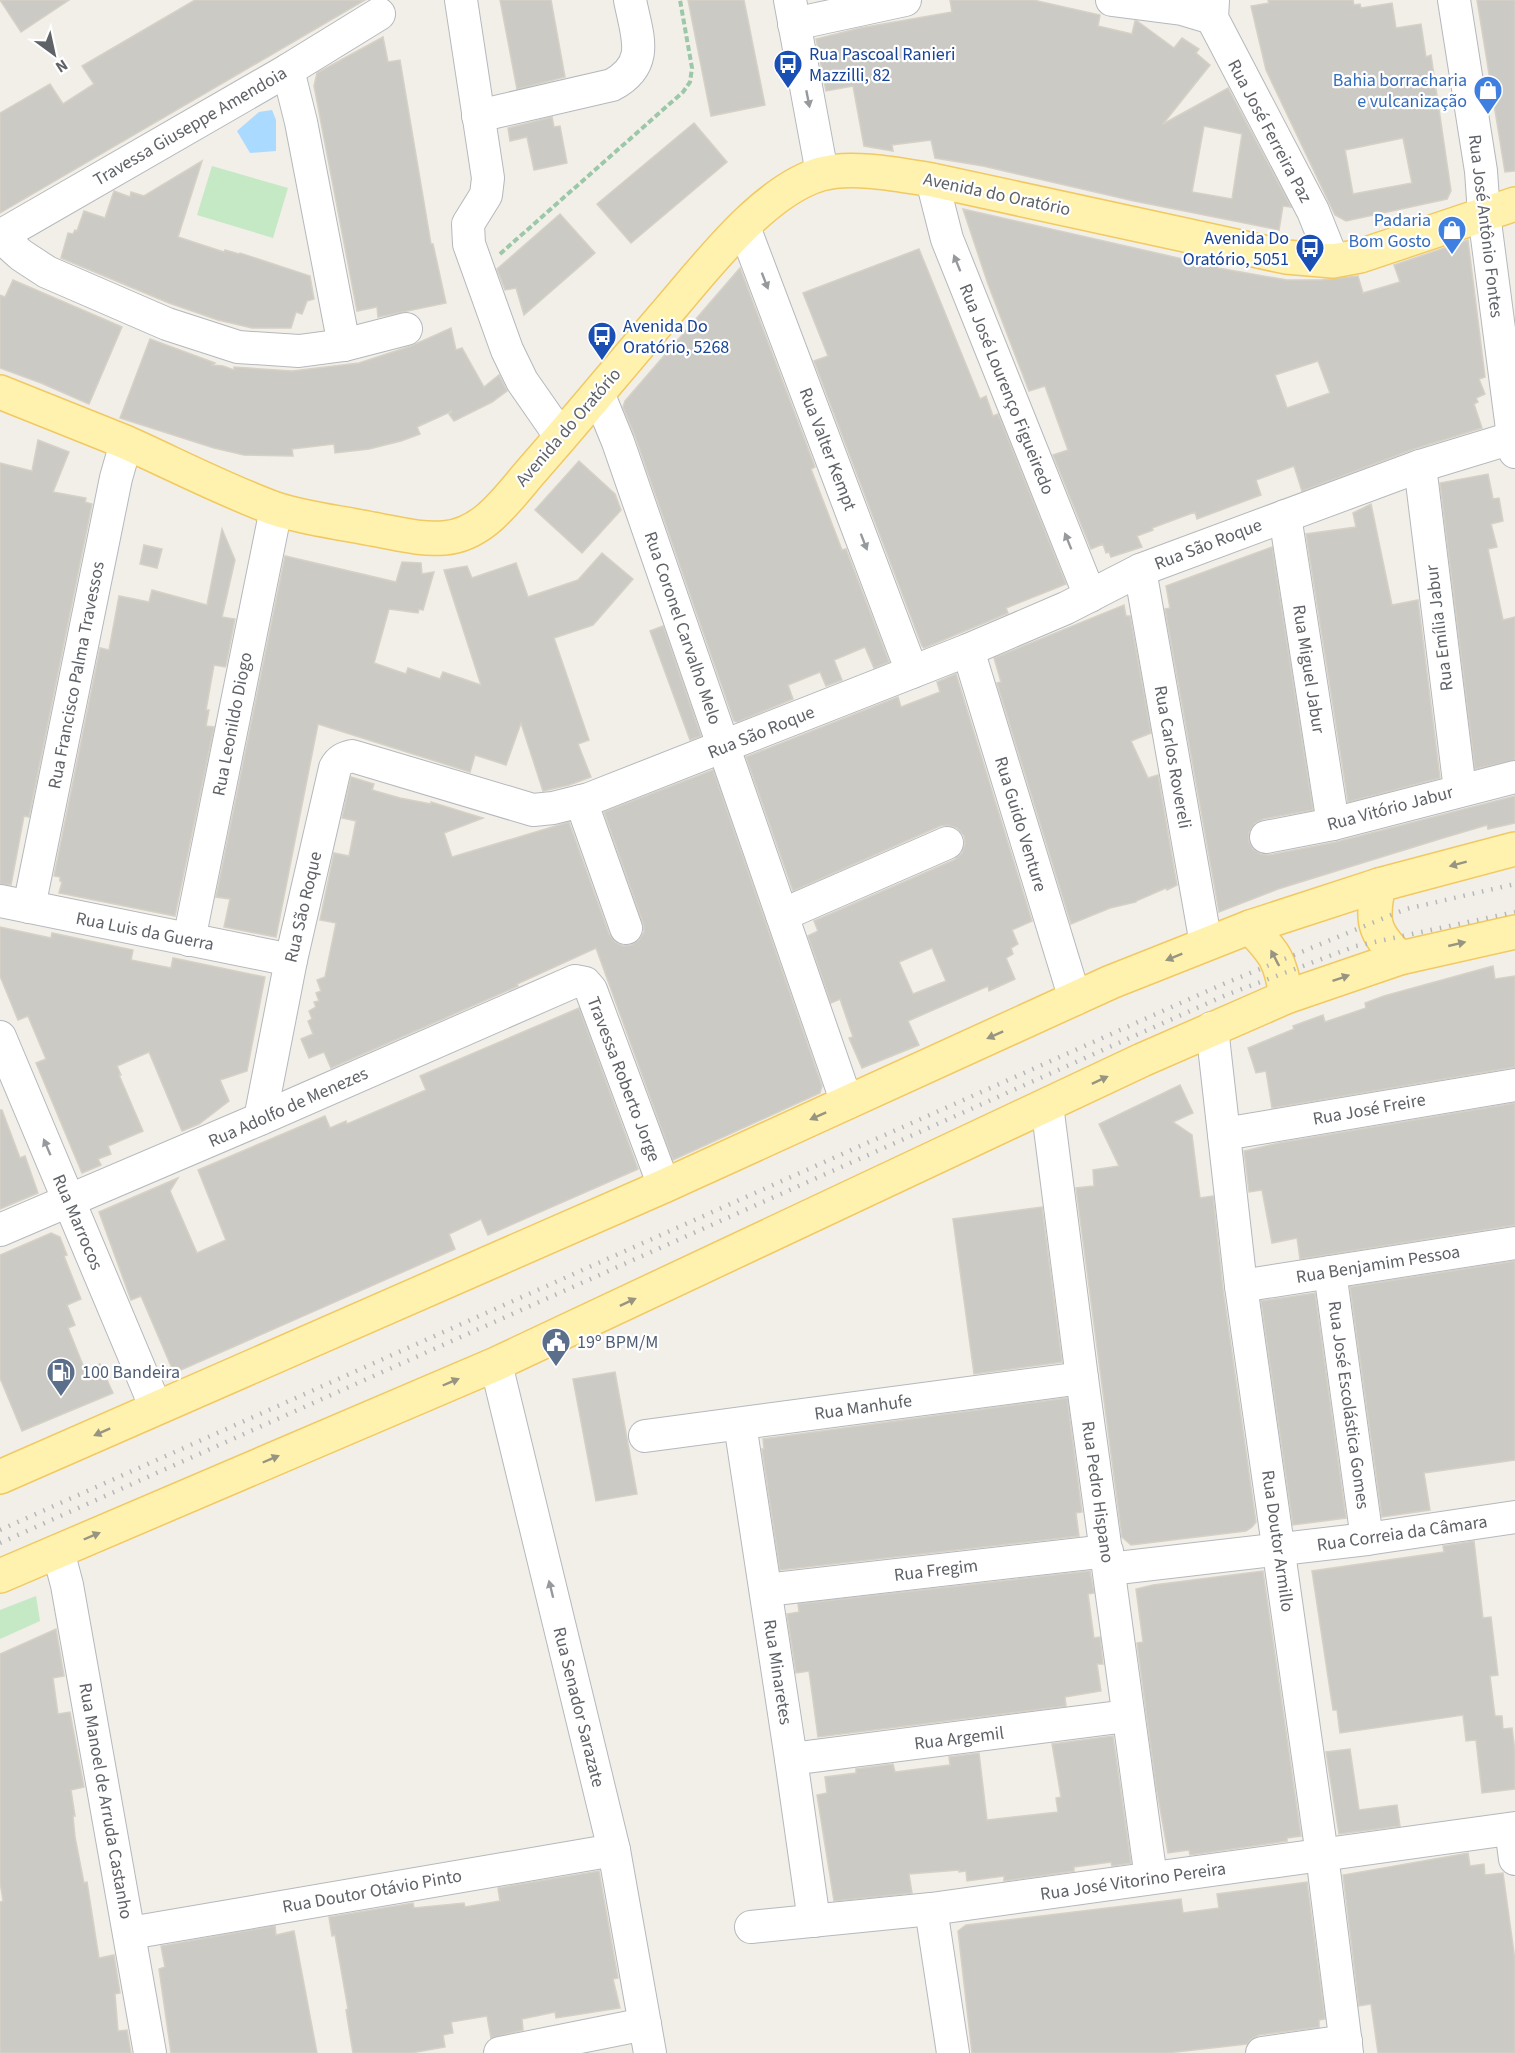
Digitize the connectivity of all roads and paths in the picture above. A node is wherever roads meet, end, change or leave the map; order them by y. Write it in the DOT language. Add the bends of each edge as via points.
graph roads {
  1 [pos="461,0"];
  2 [pos="630,0"];
  3 [pos="680,0"];
  4 [pos="905,0"];
  5 [pos="1112,0"];
  6 [pos="1454,0"];
  7 [pos="1179,5"];
  8 [pos="1212,9"];
  9 [pos="792,12"];
  10 [pos="379,14"];
  11 [pos="288,70"];
  12 [pos="478,116"];
  13 [pos="822,173"];
  14 [pos="932,180"];
  15 [pos="1515,204"];
  16 [pos="1484,214"];
  17 [pos="744,227"];
  18 [pos="0,237"];
  19 [pos="1333,261"];
  20 [pos="479,272"];
  21 [pos="406,329"];
  22 [pos="344,345"];
  23 [pos="0,392"];
  24 [pos="598,393"];
  25 [pos="561,437"];
  26 [pos="1514,442"];
  27 [pos="126,443"];
  28 [pos="1420,466"];
  29 [pos="276,509"];
  30 [pos="1285,516"];
  31 [pos="1140,570"];
  32 [pos="1090,596"];
  33 [pos="968,650"];
  34 [pos="912,672"];
  35 [pos="724,747"];
  36 [pos="1515,777"];
  37 [pos="1460,790"];
  38 [pos="581,801"];
  39 [pos="1333,824"];
  40 [pos="1266,837"];
  41 [pos="947,843"];
  42 [pos="1515,849"];
  43 [pos="1379,885"];
  44 [pos="14,904"];
  45 [pos="782,915"];
  46 [pos="1250,927"];
  47 [pos="626,928"];
  48 [pos="1515,932"];
  49 [pos="189,940"];
  50 [pos="1206,944"];
  51 [pos="1400,958"];
  52 [pos="291,960"];
  53 [pos="575,981"];
  54 [pos="1286,997"];
  55 [pos="1075,999"];
  56 [pos="1212,1028"];
  57 [pos="0,1037"];
  58 [pos="1515,1085"];
  59 [pos="848,1102"];
  60 [pos="1047,1105"];
  61 [pos="260,1119"];
  62 [pos="1224,1134"];
  63 [pos="664,1186"];
  64 [pos="70,1201"];
  65 [pos="0,1230"];
  66 [pos="1515,1243"];
  67 [pos="1330,1272"];
  68 [pos="1241,1286"];
  69 [pos="496,1364"];
  70 [pos="1082,1378"];
  71 [pos="156,1408"];
  72 [pos="740,1424"];
  73 [pos="645,1437"];
  74 [pos="0,1477"];
  75 [pos="1515,1517"];
  76 [pos="1367,1539"];
  77 [pos="1279,1549"];
  78 [pos="58,1551"];
  79 [pos="1108,1560"];
  80 [pos="0,1576"];
  81 [pos="766,1590"];
  82 [pos="1127,1716"];
  83 [pos="791,1760"];
  84 [pos="1513,1828"];
  85 [pos="614,1850"];
  86 [pos="1322,1855"];
  87 [pos="1515,1860"];
  88 [pos="1151,1878"];
  89 [pos="931,1909"];
  90 [pos="814,1921"];
  91 [pos="751,1927"];
  92 [pos="130,1933"];
  93 [pos="647,2038"];
  94 [pos="1347,2047"];
  95 [pos="150,2053"];
  96 [pos="500,2053"];
  97 [pos="952,2053"];
  98 [pos="1262,2053"];
  1 -- 12 [label="street"];
  2 -- 12 [label="street" via="639,48 636,64 626,77 612,84"];
  3 -- 20 [label="path" via="693,68 683,92"];
  4 -- 9 [label="street"];
  5 -- 7 [label="street"];
  6 -- 16 [label="street, Rua José Antônio Fontes"];
  7 -- 8 [label="street"];
  8 -- 19 [label="street, Rua José Ferreira Paz" via="1313,211"];
  9 -- 13 [label="street, one-way"];
  10 -- 11 [label="street, Travessa Giuseppe Amendoia"];
  11 -- 18 [label="street, Travessa Giuseppe Amendoia"];
  11 -- 22 [label="street"];
  12 -- 20 [label="street" via="488,178 486,195 468,224 469,244"];
  13 -- 14 [label="main road, Avenida do Oratório" via="844,170"];
  13 -- 17 [label="main road, Avenida do Oratório" via="764,206"];
  14 -- 19 [label="main road, Avenida do Oratório" via="1286,257"];
  32 -- 14 [label="street, Rua José Lourenço Figueiredo, one-way" via="947,239"];
  15 -- 16 [label="main road, Avenida do Oratório"];
  16 -- 19 [label="main road, Avenida do Oratório" via="1360,256"];
  16 -- 26 [label="street, Rua José Antônio Fontes"];
  17 -- 24 [label="main road, Avenida do Oratório"];
  17 -- 34 [label="street, Rua Valter Kempt, one-way"];
  18 -- 22 [label="street" via="47,272 167,324 238,347 299,351"];
  20 -- 25 [label="street" via="522,381"];
  21 -- 22 [label="street"];
  23 -- 27 [label="main road, Avenida do Oratório"];
  24 -- 25 [label="main road, Avenida do Oratório"];
  24 -- 35 [label="street, Rua Coronel Carvalho Melo"];
  25 -- 29 [label="main road, Avenida do Oratório" via="489,518 469,533 422,538"];
  26 -- 28 [label="street, Rua São Roque"];
  27 -- 29 [label="main road, Avenida do Oratório"];
  27 -- 44 [label="street, Rua Francisco Palma Travessos"];
  28 -- 30 [label="street, Rua São Roque"];
  28 -- 37 [label="street, Rua Emília Jabur"];
  29 -- 49 [label="street, Rua Leonildo Diogo"];
  30 -- 31 [label="street, Rua São Roque"];
  30 -- 39 [label="street, Rua Miguel Jabur"];
  31 -- 32 [label="street, Rua São Roque"];
  31 -- 50 [label="street, Rua Carlos Rovereli"];
  32 -- 33 [label="street, Rua São Roque"];
  33 -- 34 [label="street, Rua São Roque"];
  33 -- 55 [label="street, Rua Guido Venture"];
  34 -- 35 [label="street, Rua São Roque"];
  35 -- 38 [label="street, Rua São Roque"];
  35 -- 45 [label="street, Rua Coronel Carvalho Melo"];
  36 -- 37 [label="street, Rua Vitório Jabur"];
  37 -- 39 [label="street, Rua Vitório Jabur"];
  38 -- 47 [label="street"];
  38 -- 52 [label="street, Rua São Roque" via="533,810 352,756 345,758 335,768"];
  39 -- 40 [label="street, Rua Vitório Jabur"];
  41 -- 45 [label="street"];
  42 -- 43 [label="main road, one-way"];
  43 -- 46 [label="main road"];
  43 -- 51 [label="main road" via="1375,907 1377,931 1383,943"];
  44 -- 49 [label="street, Rua Luis da Guerra"];
  45 -- 59 [label="street, Rua Coronel Carvalho Melo"];
  46 -- 50 [label="main road"];
  54 -- 46 [label="main road, one-way" via="1275,955"];
  51 -- 48 [label="main road, one-way"];
  49 -- 52 [label="street, Rua Luis da Guerra"];
  50 -- 55 [label="main road, one-way"];
  54 -- 51 [label="main road, one-way"];
  52 -- 61 [label="street, Rua São Roque"];
  53 -- 61 [label="street, Rua Adolfo de Menezes"];
  53 -- 63 [label="street, Travessa Roberto Jorge" via="585,983 591,990"];
  54 -- 56 [label="main road"];
  55 -- 59 [label="main road, one-way"];
  60 -- 56 [label="main road, one-way"];
  56 -- 62 [label="street, Rua Doutor Armillo"];
  64 -- 57 [label="street, Rua Marrocos, one-way"];
  58 -- 62 [label="street, Rua José Freire"];
  59 -- 63 [label="main road, one-way"];
  69 -- 60 [label="main road, one-way"];
  60 -- 70 [label="street, Rua Pedro Hispano"];
  61 -- 64 [label="street, Rua Adolfo de Menezes"];
  62 -- 68 [label="street, Rua Doutor Armillo"];
  63 -- 71 [label="main road"];
  64 -- 65 [label="street, Rua Adolfo de Menezes"];
  64 -- 71 [label="street, Rua Marrocos"];
  66 -- 67 [label="street, Rua Benjamim Pessoa"];
  67 -- 68 [label="street, Rua Benjamim Pessoa"];
  67 -- 76 [label="street, Rua José Escolástica Gomes"];
  68 -- 77 [label="street, Rua Doutor Armillo"];
  78 -- 69 [label="main road, one-way"];
  85 -- 69 [label="street, Rua Senador Sarazate, one-way"];
  70 -- 72 [label="street, Rua Manhufe"];
  70 -- 79 [label="street, Rua Pedro Hispano"];
  71 -- 74 [label="main road, one-way"];
  72 -- 73 [label="street, Rua Manhufe"];
  72 -- 81 [label="street, Rua Minaretes"];
  75 -- 76 [label="street, Rua Correia da Câmara"];
  76 -- 77 [label="street, Rua Correia da Câmara"];
  77 -- 79 [label="street, Rua Correia da Câmara"];
  77 -- 86 [label="street, Rua Doutor Armillo"];
  78 -- 80 [label="main road"];
  78 -- 92 [label="street, Rua Manoel de Arruda Castanho"];
  79 -- 81 [label="street, Rua Fregim"];
  79 -- 82 [label="street, Rua Pedro Hispano"];
  81 -- 83 [label="street, Rua Minaretes"];
  82 -- 83 [label="street, Rua Argemil"];
  82 -- 88 [label="street, Rua Pedro Hispano"];
  83 -- 90 [label="street, Rua Minaretes"];
  84 -- 86 [label="street, Rua José Vitorino Pereira"];
  84 -- 87 [label="street"];
  85 -- 92 [label="street, Rua Doutor Otávio Pinto"];
  85 -- 93 [label="street, Rua Senador Sarazate"];
  86 -- 88 [label="street, Rua José Vitorino Pereira"];
  86 -- 94 [label="street, Rua Doutor Armillo"];
  88 -- 89 [label="street, Rua José Vitorino Pereira"];
  89 -- 90 [label="street, Rua José Vitorino Pereira"];
  89 -- 97 [label="street"];
  90 -- 91 [label="street, Rua José Vitorino Pereira"];
  92 -- 95 [label="street, Rua Manoel de Arruda Castanho"];
  93 -- 96 [label="street"];
  94 -- 98 [label="street"];
}
